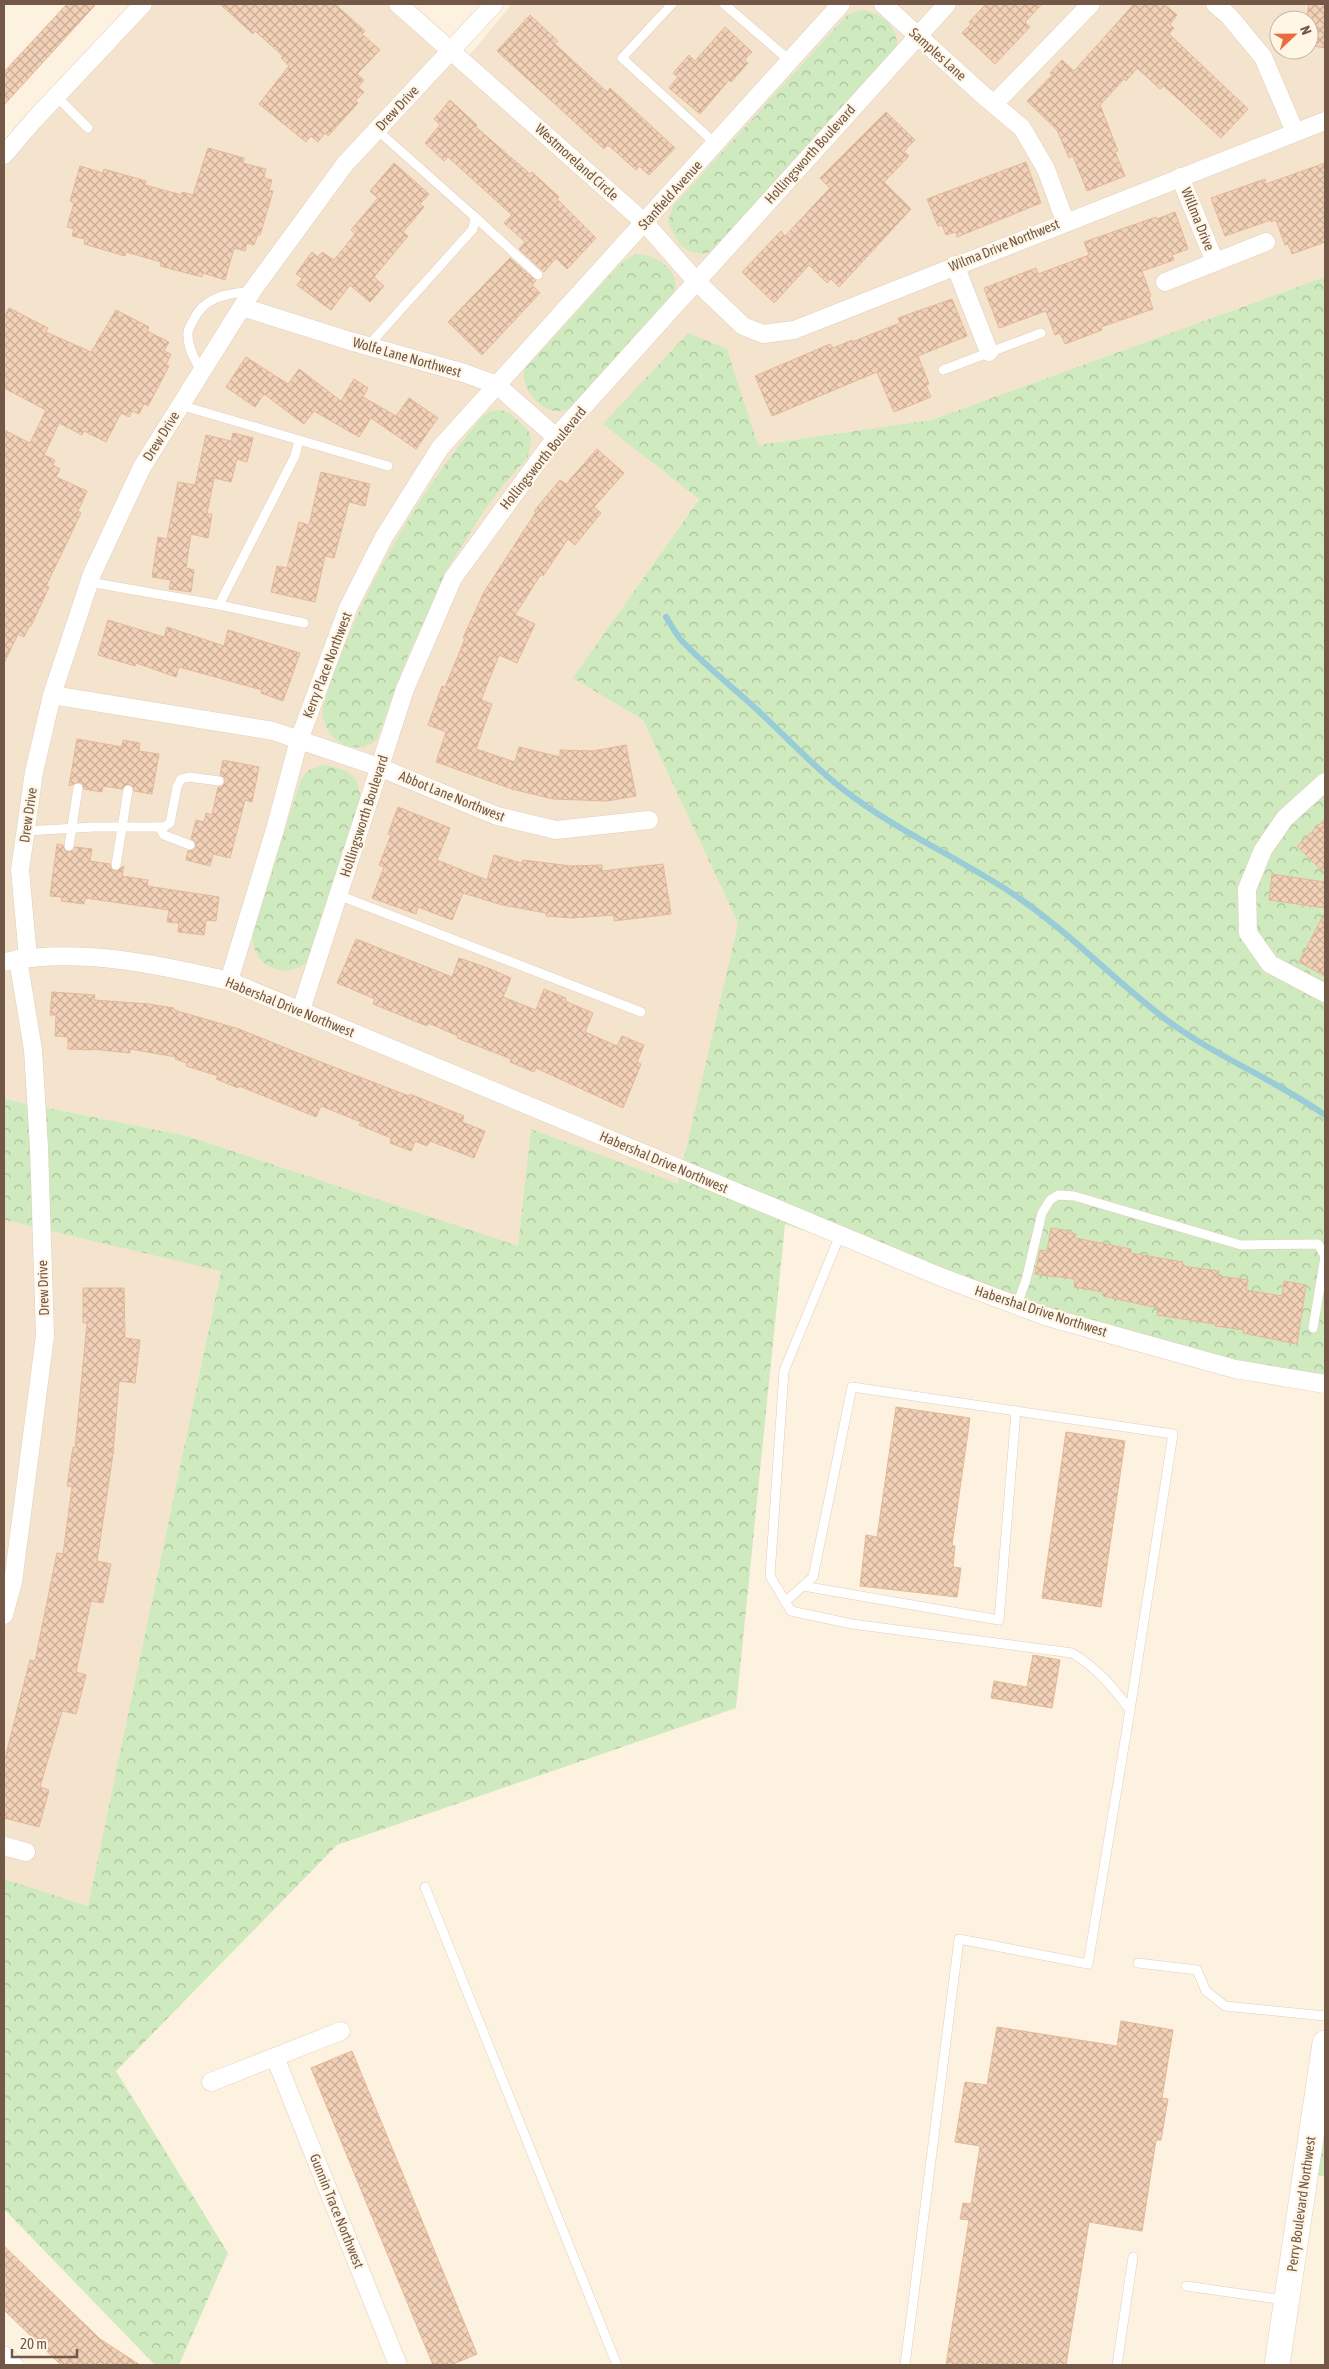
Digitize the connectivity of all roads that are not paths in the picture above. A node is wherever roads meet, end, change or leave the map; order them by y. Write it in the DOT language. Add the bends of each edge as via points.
graph roads {
  1 [pos="143,4"];
  2 [pos="398,4"];
  3 [pos="494,4"];
  4 [pos="672,4"];
  5 [pos="724,4"];
  6 [pos="841,4"];
  7 [pos="883,4"];
  8 [pos="948,4"];
  9 [pos="1091,4"];
  10 [pos="1215,4"];
  11 [pos="918,36"];
  12 [pos="451,50"];
  13 [pos="790,61"];
  14 [pos="56,96"];
  15 [pos="994,104"];
  16 [pos="1325,121"];
  17 [pos="88,128"];
  18 [pos="377,130"];
  19 [pos="1295,132"];
  20 [pos="716,144"];
  21 [pos="4,155"];
  22 [pos="1180,177"];
  23 [pos="474,217"];
  24 [pos="1066,221"];
  25 [pos="645,223"];
  26 [pos="1266,242"];
  27 [pos="1215,262"];
  28 [pos="955,265"];
  29 [pos="538,275"];
  30 [pos="696,281"];
  31 [pos="1165,282"];
  32 [pos="252,290"];
  33 [pos="242,307"];
  34 [pos="1041,333"];
  35 [pos="368,346"];
  36 [pos="989,352"];
  37 [pos="943,370"];
  38 [pos="201,372"];
  39 [pos="497,385"];
  40 [pos="180,405"];
  41 [pos="556,437"];
  42 [pos="299,440"];
  43 [pos="388,466"];
  44 [pos="89,582"];
  45 [pos="219,605"];
  46 [pos="304,624"];
  47 [pos="52,695"];
  48 [pos="299,740"];
  49 [pos="379,767"];
  50 [pos="219,781"];
  51 [pos="1325,782"];
  52 [pos="78,788"];
  53 [pos="128,790"];
  54 [pos="649,820"];
  55 [pos="159,827"];
  56 [pos="72,828"];
  57 [pos="122,828"];
  58 [pos="26,831"];
  59 [pos="190,845"];
  60 [pos="69,846"];
  61 [pos="116,865"];
  62 [pos="338,895"];
  63 [pos="17,959"];
  64 [pos="229,980"];
  65 [pos="1325,993"];
  66 [pos="302,1010"];
  67 [pos="641,1012"];
  68 [pos="840,1235"];
  69 [pos="1325,1256"];
  70 [pos="1017,1305"];
  71 [pos="1313,1328"];
  72 [pos="1325,1384"];
  73 [pos="1016,1411"];
  74 [pos="803,1586"];
  75 [pos="785,1602"];
  76 [pos="4,1615"];
  77 [pos="1130,1710"];
  78 [pos="4,1846"];
  79 [pos="26,1852"];
  80 [pos="425,1887"];
  81 [pos="1138,1963"];
  82 [pos="1325,2016"];
  83 [pos="341,2031"];
  84 [pos="1325,2043"];
  85 [pos="275,2057"];
  86 [pos="211,2082"];
  87 [pos="1133,2257"];
  88 [pos="1186,2286"];
  89 [pos="1287,2300"];
  90 [pos="4,2355"];
  91 [pos="14,2365"];
  92 [pos="398,2365"];
  93 [pos="617,2365"];
  94 [pos="905,2365"];
  95 [pos="1117,2365"];
  96 [pos="1277,2365"];
  1 -- 14 [label="street"];
  2 -- 12 [label="street, Westmoreland Circle"];
  3 -- 12 [label="street, Drew Drive"];
  4 -- 20 [label="lane" via="622,58"];
  5 -- 13 [label="lane"];
  6 -- 13 [label="street, Stanfield Avenue"];
  7 -- 11 [label="street, Samples Lane"];
  8 -- 11 [label="street, Hollingsworth Boulevard"];
  9 -- 15 [label="street"];
  10 -- 19 [label="street" via="1263,57"];
  11 -- 15 [label="street, Samples Lane"];
  11 -- 30 [label="street, Hollingsworth Boulevard"];
  12 -- 18 [label="street, Drew Drive"];
  12 -- 25 [label="street, Westmoreland Circle"];
  13 -- 20 [label="street, Stanfield Avenue"];
  14 -- 17 [label="lane"];
  14 -- 21 [label="street"];
  15 -- 24 [label="street, Samples Lane" via="1022,128 1046,169"];
  16 -- 19 [label="street, Wilma Drive Northwest"];
  18 -- 23 [label="lane"];
  18 -- 32 [label="street, Drew Drive" via="345,164"];
  19 -- 22 [label="street, Wilma Drive Northwest"];
  20 -- 25 [label="street, Stanfield Avenue"];
  22 -- 24 [label="street, Wilma Drive Northwest"];
  22 -- 27 [label="street, Willma Drive"];
  23 -- 29 [label="lane"];
  23 -- 35 [label="lane" via="473,229"];
  24 -- 28 [label="street, Wilma Drive Northwest"];
  25 -- 30 [label="street, Westmoreland Circle"];
  25 -- 39 [label="street, Stanfield Avenue"];
  26 -- 27 [label="street, Willma Drive"];
  27 -- 31 [label="street, Willma Drive"];
  28 -- 30 [label="street, Wilma Drive Northwest" via="794,330 762,334 743,326"];
  28 -- 36 [label="street"];
  30 -- 41 [label="street, Hollingsworth Boulevard"];
  32 -- 33 [label="street, Drew Drive"];
  32 -- 38 [label="lane" via="226,294 207,302 196,313 187,333 189,346"];
  33 -- 35 [label="street, Wolfe Lane Northwest"];
  33 -- 38 [label="street, Drew Drive"];
  34 -- 36 [label="lane"];
  35 -- 39 [label="street, Wolfe Lane Northwest"];
  36 -- 37 [label="lane"];
  38 -- 40 [label="street, Drew Drive"];
  39 -- 41 [label="street, Wolfe Lane Northwest"];
  39 -- 48 [label="street, Kerry Place Northwest" via="440,448 384,537 348,608"];
  40 -- 42 [label="lane"];
  40 -- 44 [label="street, Drew Drive" via="142,467"];
  41 -- 49 [label="street, Hollingsworth Boulevard" via="453,578 405,688"];
  42 -- 43 [label="lane"];
  42 -- 45 [label="lane"];
  44 -- 45 [label="lane"];
  44 -- 47 [label="street, Drew Drive"];
  45 -- 46 [label="lane"];
  47 -- 48 [label="street, Abbot Lane Northwest" via="273,731"];
  47 -- 58 [label="street, Drew Drive" via="34,772"];
  48 -- 49 [label="street, Abbot Lane Northwest"];
  48 -- 64 [label="street, Kerry Place Northwest"];
  49 -- 54 [label="street, Abbot Lane Northwest" via="497,816 556,830"];
  49 -- 62 [label="street, Hollingsworth Boulevard"];
  50 -- 55 [label="lane" via="182,779 177,787 170,823"];
  51 -- 65 [label="street" via="1285,818 1263,850 1248,889 1248,933 1270,964"];
  52 -- 56 [label="lane"];
  53 -- 57 [label="lane"];
  55 -- 57 [label="lane"];
  55 -- 59 [label="lane" via="164,835"];
  56 -- 57 [label="lane"];
  56 -- 58 [label="lane"];
  56 -- 60 [label="lane"];
  57 -- 61 [label="lane"];
  58 -- 63 [label="street, Drew Drive" via="20,870"];
  62 -- 66 [label="street, Hollingsworth Boulevard"];
  62 -- 67 [label="lane"];
  63 -- 64 [label="street, Habershal Drive Northwest" via="100,958 171,967"];
  63 -- 76 [label="street, Drew Drive" via="34,1050 45,1336 13,1582"];
  64 -- 66 [label="street, Habershal Drive Northwest"];
  66 -- 68 [label="street, Habershal Drive Northwest"];
  68 -- 70 [label="street, Habershal Drive Northwest"];
  68 -- 75 [label="lane" via="784,1371 770,1576"];
  69 -- 70 [label="lane" via="1318,1244 1241,1245 1074,1196 1058,1195 1050,1200 1042,1213"];
  69 -- 71 [label="lane"];
  70 -- 72 [label="street, Habershal Drive Northwest" via="1235,1369"];
  73 -- 74 [label="lane" via="852,1387 813,1577"];
  73 -- 74 [label="lane" via="999,1620"];
  73 -- 77 [label="lane" via="1173,1434"];
  74 -- 75 [label="lane"];
  75 -- 77 [label="lane" via="790,1612 852,1624 1072,1653 1105,1677"];
  77 -- 94 [label="lane" via="1088,1964 959,1939"];
  78 -- 79 [label="street"];
  80 -- 93 [label="lane"];
  81 -- 82 [label="lane" via="1197,1970 1206,1991 1225,2006"];
  83 -- 85 [label="street"];
  84 -- 89 [label="street, Perry Boulevard Northwest"];
  85 -- 86 [label="street"];
  85 -- 92 [label="street, Gunnin Trace Northwest"];
  87 -- 95 [label="lane"];
  88 -- 89 [label="lane"];
  89 -- 96 [label="street, Perry Boulevard Northwest"];
  90 -- 91 [label="street"];
}
